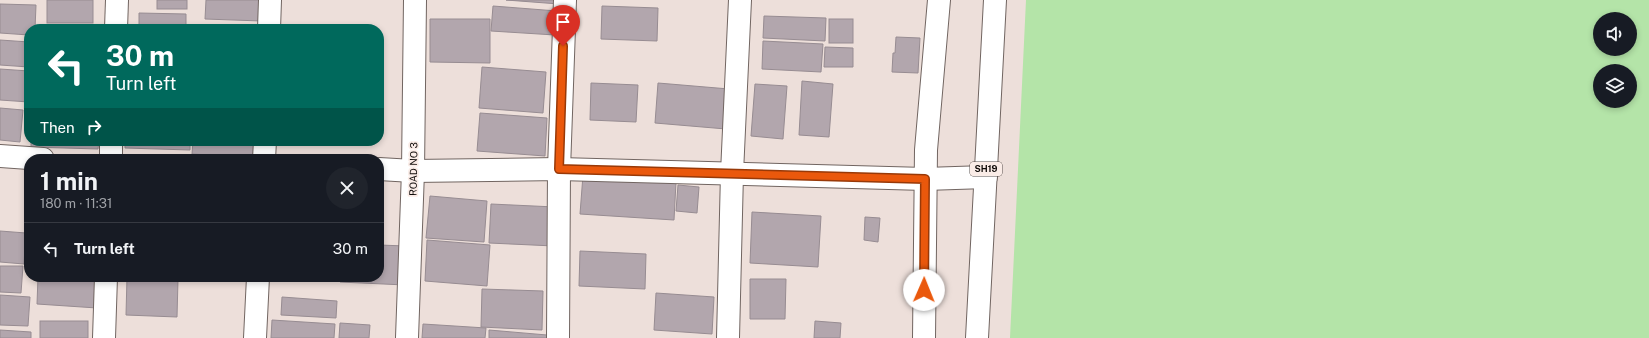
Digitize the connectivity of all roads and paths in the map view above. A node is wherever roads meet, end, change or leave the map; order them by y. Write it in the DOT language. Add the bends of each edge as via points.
graph roads {
  1 [pos="117,0"];
  2 [pos="270,0"];
  3 [pos="415,0"];
  4 [pos="565,0"];
  5 [pos="740,0"];
  6 [pos="939,0"];
  7 [pos="995,0"];
  8 [pos="116,24"];
  9 [pos="269,24"];
  10 [pos="0,156"];
  11 [pos="24,158"];
  12 [pos="384,169"];
  13 [pos="559,169"];
  14 [pos="413,170"];
  15 [pos="732,173"];
  16 [pos="986,176"];
  17 [pos="925,179"];
  18 [pos="106,282"];
  19 [pos="258,282"];
  20 [pos="104,338"];
  21 [pos="255,338"];
  22 [pos="407,338"];
  23 [pos="558,338"];
  24 [pos="728,338"];
  25 [pos="924,338"];
  26 [pos="977,338"];
  1 -- 8 [label="street"];
  2 -- 9 [label="street"];
  3 -- 14 [label="street, ROAD NO 3"];
  4 -- 13 [label="street"];
  5 -- 15 [label="street"];
  6 -- 17 [label="street"];
  7 -- 16 [label="street, SH19"];
  10 -- 11 [label="street"];
  12 -- 14 [label="street"];
  13 -- 14 [label="street"];
  13 -- 15 [label="street"];
  13 -- 23 [label="street"];
  14 -- 22 [label="street, ROAD NO 3"];
  15 -- 17 [label="street"];
  15 -- 24 [label="street"];
  16 -- 17 [label="street"];
  16 -- 26 [label="street, SH19"];
  17 -- 25 [label="street"];
  18 -- 20 [label="street"];
  19 -- 21 [label="street"];
}
